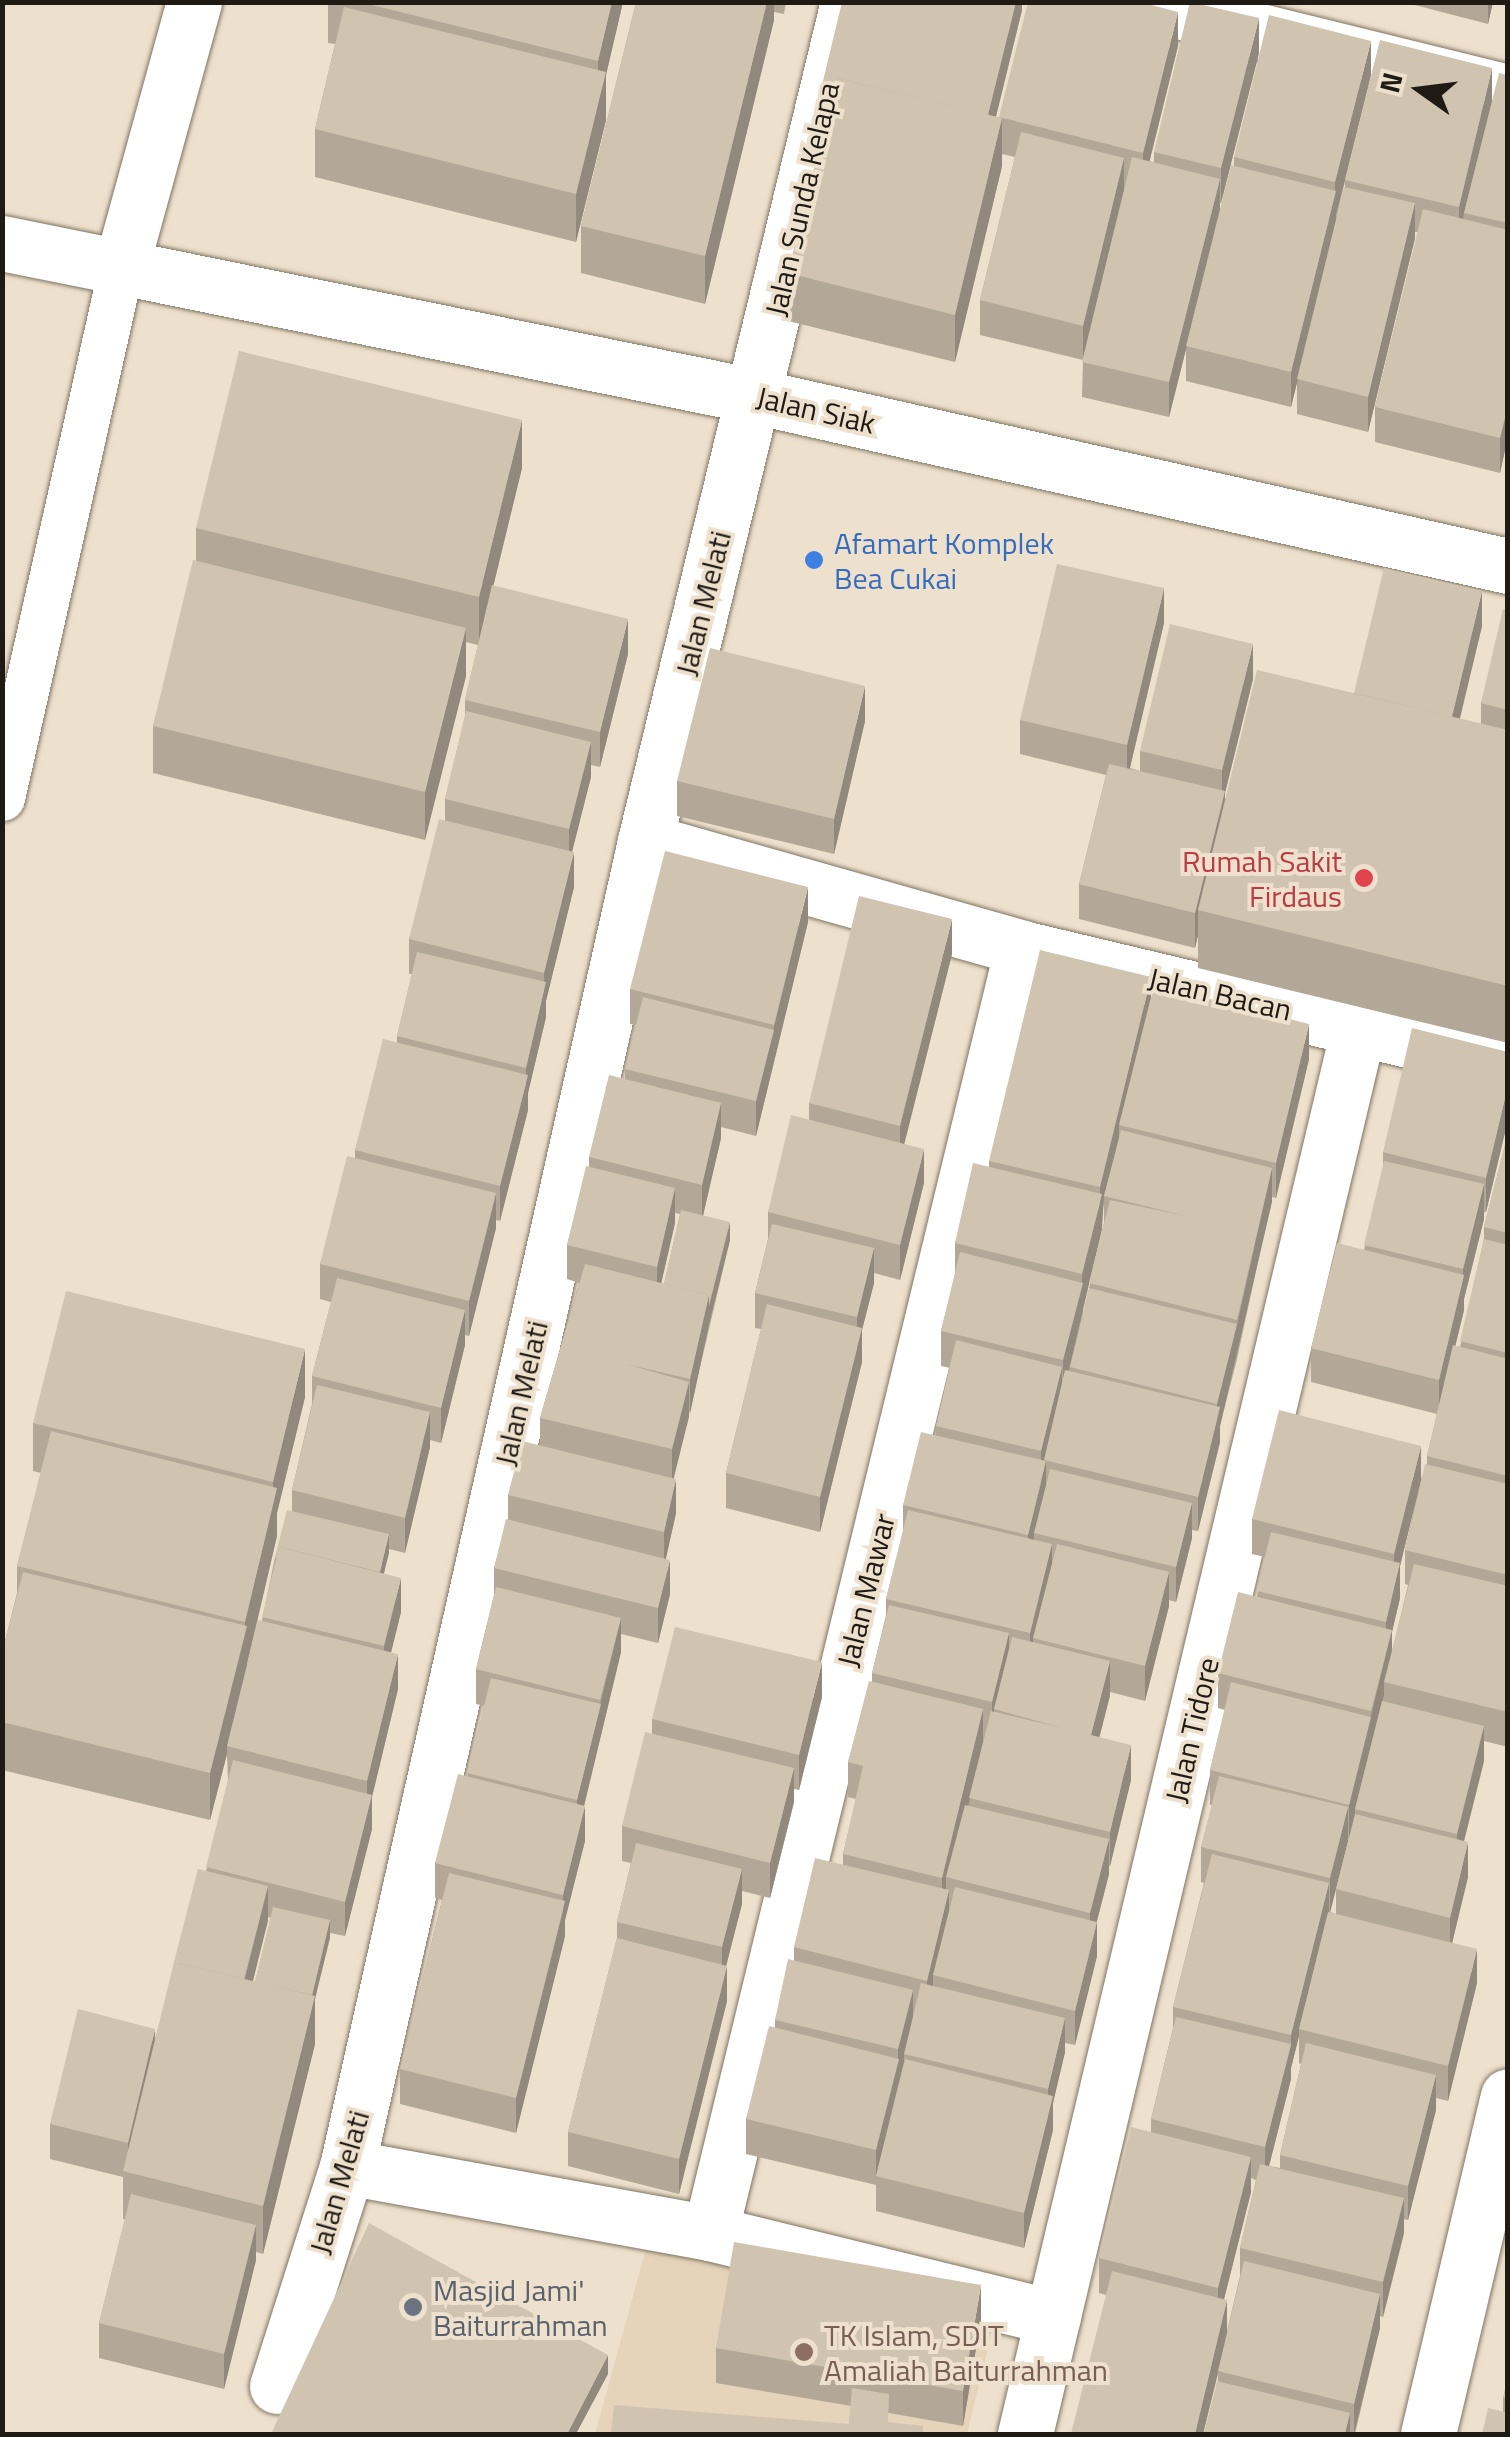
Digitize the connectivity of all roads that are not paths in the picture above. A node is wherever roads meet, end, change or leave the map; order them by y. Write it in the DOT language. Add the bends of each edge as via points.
graph roads {
  1 [pos="194,2"];
  2 [pos="848,2"];
  3 [pos="1142,2"];
  4 [pos="1216,10"];
  5 [pos="1508,92"];
  6 [pos="2,243"];
  7 [pos="121,267"];
  8 [pos="754,396"];
  9 [pos="1508,566"];
  10 [pos="2,798"];
  11 [pos="645,841"];
  12 [pos="1022,948"];
  13 [pos="1359,1026"];
  14 [pos="1508,1064"];
  15 [pos="1508,2096"];
  16 [pos="347,2167"];
  17 [pos="710,2233"];
  18 [pos="1054,2317"];
  19 [pos="277,2386"];
  20 [pos="1025,2434"];
  21 [pos="1428,2434"];
  1 -- 7 [label="street"];
  2 -- 8 [label="street, Jalan Sunda Kelapa"];
  3 -- 4 [label="street"];
  4 -- 5 [label="street"];
  6 -- 7 [label="street, Jalan Siak"];
  7 -- 8 [label="street, Jalan Siak"];
  7 -- 10 [label="lane"];
  8 -- 9 [label="street, Jalan Siak"];
  8 -- 11 [label="street, Jalan Melati"];
  11 -- 12 [label="street, Jalan Bacan"];
  11 -- 16 [label="street, Jalan Melati"];
  12 -- 13 [label="street, Jalan Bacan"];
  12 -- 17 [label="street, Jalan Mawar"];
  13 -- 14 [label="street, Jalan Bacan"];
  13 -- 18 [label="street, Jalan Tidore"];
  15 -- 21 [label="street"];
  16 -- 17 [label="street"];
  16 -- 19 [label="street, Jalan Melati"];
  17 -- 18 [label="street"];
  18 -- 20 [label="street, Jalan Tidore"];
}
